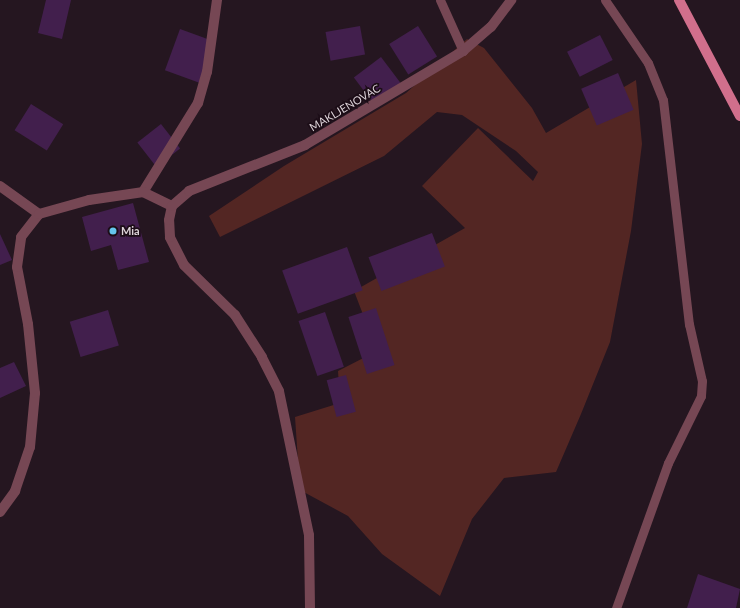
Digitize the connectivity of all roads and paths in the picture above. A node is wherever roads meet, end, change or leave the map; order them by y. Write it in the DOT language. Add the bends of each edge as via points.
graph roads {
  1 [pos="217,0"];
  2 [pos="440,0"];
  3 [pos="512,0"];
  4 [pos="606,0"];
  5 [pos="679,0"];
  6 [pos="463,51"];
  7 [pos="740,116"];
  8 [pos="0,186"];
  9 [pos="143,192"];
  10 [pos="172,206"];
  11 [pos="39,214"];
  12 [pos="0,512"];
  13 [pos="310,608"];
  14 [pos="616,608"];
  1 -- 9 [label="street" via="207,72 198,103"];
  2 -- 6 [label="lane"];
  3 -- 6 [label="street, MAKLJENOVAC" via="491,27"];
  4 -- 14 [label="lane" via="648,63 663,100 689,324 702,381 701,396 668,463"];
  5 -- 7 [label="main road"];
  6 -- 10 [label="street, MAKLJENOVAC" via="305,146 189,191"];
  8 -- 11 [label="street"];
  9 -- 10 [label="street"];
  9 -- 11 [label="street" via="89,200"];
  10 -- 13 [label="street" via="169,220 170,237 184,265 234,315 262,357 280,391 309,535"];
  11 -- 12 [label="street" via="21,237 17,267 28,324 35,393 30,447 15,491"];
}
